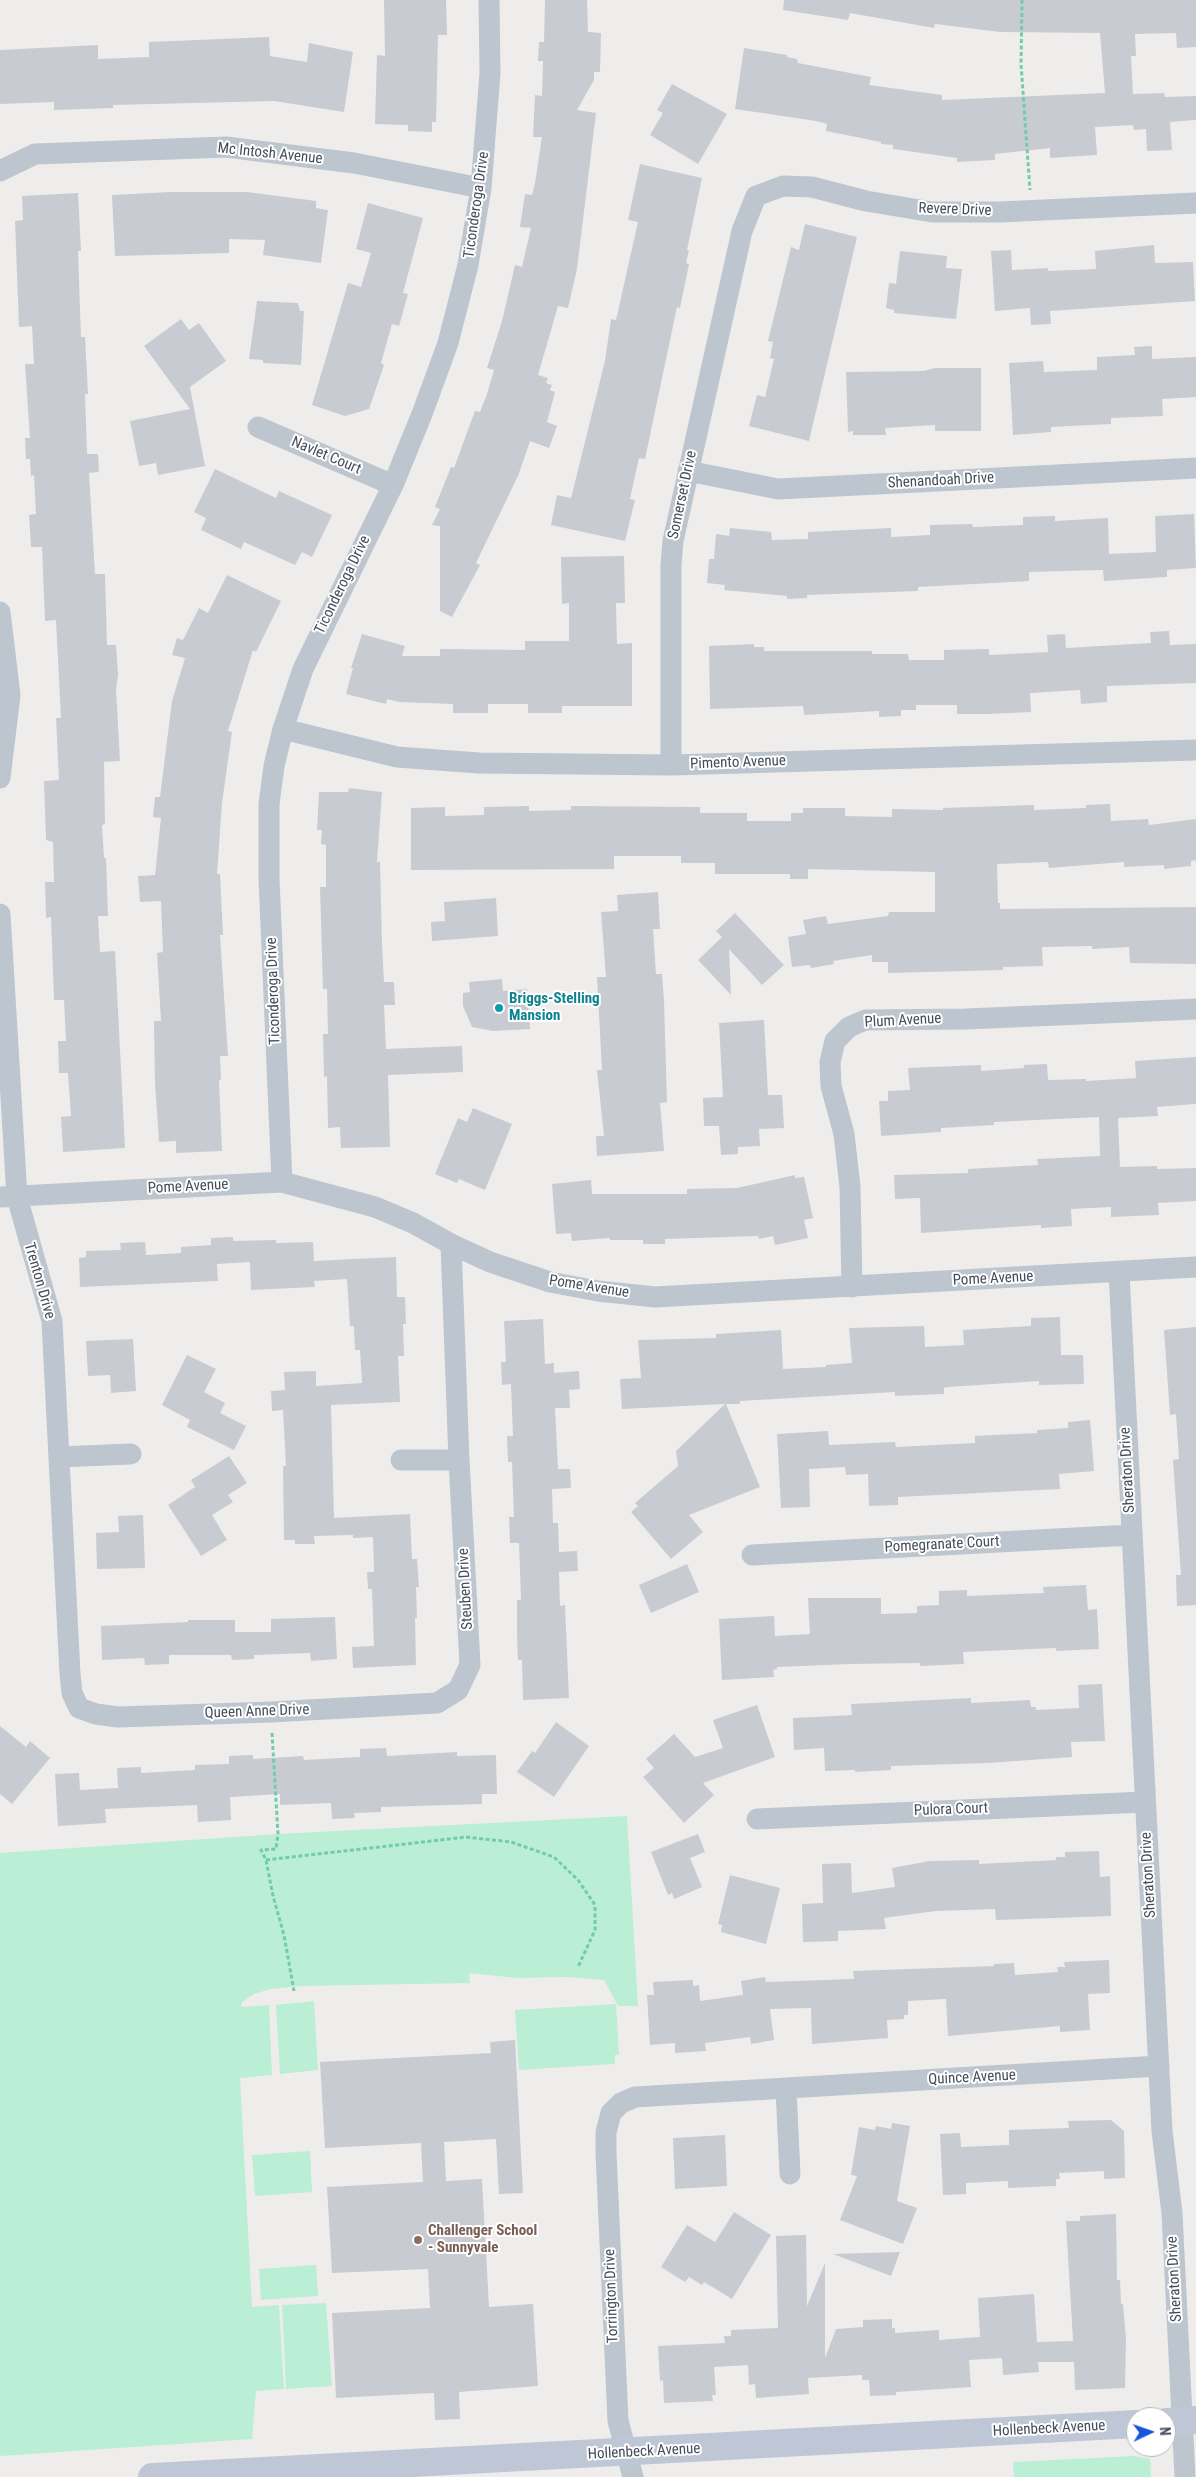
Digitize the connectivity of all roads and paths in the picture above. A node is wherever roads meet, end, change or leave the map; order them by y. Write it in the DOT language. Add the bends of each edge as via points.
graph roads {
  1 [pos="488,0"];
  2 [pos="1022,0"];
  3 [pos="0,171"];
  4 [pos="481,188"];
  5 [pos="1196,203"];
  6 [pos="1031,210"];
  7 [pos="742,231"];
  8 [pos="258,427"];
  9 [pos="1196,468"];
  10 [pos="688,471"];
  11 [pos="393,485"];
  12 [pos="0,612"];
  13 [pos="283,729"];
  14 [pos="1196,750"];
  15 [pos="671,765"];
  16 [pos="0,778"];
  17 [pos="0,914"];
  18 [pos="1196,1009"];
  19 [pos="282,1182"];
  20 [pos="8,1197"];
  21 [pos="451,1244"];
  22 [pos="1196,1267"];
  23 [pos="1119,1272"];
  24 [pos="852,1287"];
  25 [pos="131,1454"];
  26 [pos="59,1457"];
  27 [pos="401,1460"];
  28 [pos="459,1460"];
  29 [pos="1132,1535"];
  30 [pos="752,1555"];
  31 [pos="437,1703"];
  32 [pos="79,1708"];
  33 [pos="271,1712"];
  34 [pos="1145,1802"];
  35 [pos="757,1818"];
  36 [pos="266,1860"];
  37 [pos="578,1967"];
  38 [pos="294,1991"];
  39 [pos="1159,2066"];
  40 [pos="786,2089"];
  41 [pos="611,2113"];
  42 [pos="790,2174"];
  43 [pos="1181,2421"];
  44 [pos="1126,2425"];
  45 [pos="630,2465"];
  46 [pos="152,2477"];
  47 [pos="1185,2477"];
  1 -- 4 [label="street, Ticonderoga Drive" via="490,73"];
  2 -- 6 [label="path" via="1021,64"];
  3 -- 4 [label="street, Mc Intosh Avenue" via="35,154 226,147 354,163"];
  4 -- 11 [label="street, Ticonderoga Drive" via="468,265 448,343"];
  5 -- 6 [label="street, Revere Drive"];
  6 -- 7 [label="street, Revere Drive" via="932,212 866,201 812,187 783,186 756,196"];
  7 -- 10 [label="street, Somerset Drive"];
  8 -- 11 [label="street, Navlet Court"];
  9 -- 10 [label="street, Shenandoah Drive" via="778,489"];
  10 -- 15 [label="street, Somerset Drive" via="671,565"];
  11 -- 13 [label="street, Ticonderoga Drive" via="303,669"];
  12 -- 16 [label="street" via="10,695"];
  13 -- 15 [label="street, Pimento Avenue" via="397,757 479,763"];
  13 -- 19 [label="street, Ticonderoga Drive" via="269,804 269,879"];
  14 -- 15 [label="street, Pimento Avenue"];
  17 -- 20 [label="street, Trenton Drive"];
  18 -- 24 [label="street, Plum Avenue" via="865,1020 848,1027 835,1041 830,1062 831,1086 844,1134 850,1187"];
  19 -- 20 [label="street, Pome Avenue"];
  19 -- 21 [label="street, Pome Avenue" via="375,1207 413,1222"];
  20 -- 26 [label="street, Trenton Drive" via="52,1322"];
  21 -- 24 [label="street, Pome Avenue" via="490,1262 550,1282 598,1291 655,1296"];
  21 -- 28 [label="street, Steuben Drive"];
  22 -- 23 [label="street, Pome Avenue"];
  23 -- 24 [label="street, Pome Avenue"];
  23 -- 29 [label="street, Sheraton Drive"];
  25 -- 26 [label="street"];
  26 -- 32 [label="street, Trenton Drive" via="70,1674 72,1693"];
  27 -- 28 [label="street"];
  28 -- 31 [label="street, Steuben Drive" via="470,1665 458,1690"];
  29 -- 30 [label="street, Pomegranate Court"];
  29 -- 34 [label="street, Sheraton Drive"];
  31 -- 33 [label="street, Queen Anne Drive"];
  32 -- 33 [label="street, Queen Anne Drive" via="118,1717"];
  33 -- 36 [label="path" via="278,1834 276,1849 261,1850"];
  34 -- 35 [label="street, Pulora Court"];
  34 -- 39 [label="street, Sheraton Drive"];
  36 -- 37 [label="path" via="466,1837 511,1842 554,1857 578,1880 595,1905 595,1930"];
  36 -- 38 [label="path"];
  39 -- 40 [label="street, Quince Avenue"];
  39 -- 43 [label="street, Sheraton Drive" via="1162,2131 1172,2213"];
  40 -- 41 [label="street, Quince Avenue" via="635,2097 621,2103"];
  40 -- 42 [label="street"];
  41 -- 45 [label="street, Torrington Drive" via="606,2132 606,2153 614,2360 618,2421"];
  43 -- 47 [label="street, Sheraton Drive"];
  44 -- 45 [label="street, Hollenbeck Avenue"];
  45 -- 46 [label="street, Hollenbeck Avenue"];
}
